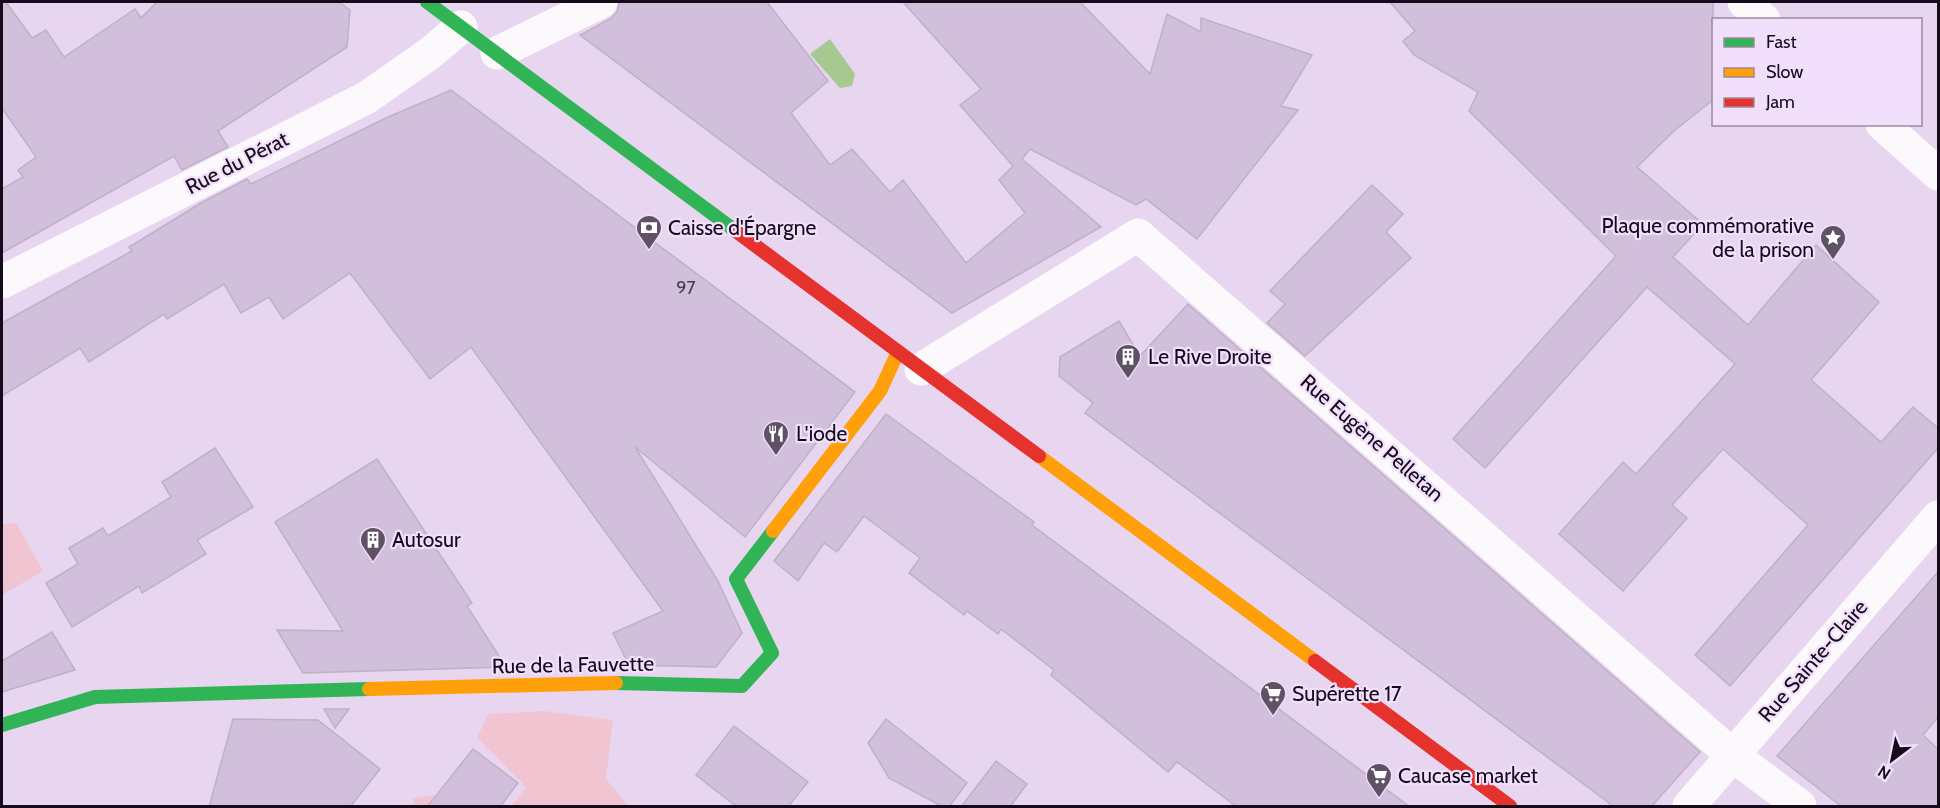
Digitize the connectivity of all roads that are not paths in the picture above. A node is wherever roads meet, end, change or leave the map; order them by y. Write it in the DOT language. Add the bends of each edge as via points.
graph roads {
  1 [pos="427,2"];
  2 [pos="601,2"];
  3 [pos="1744,2"];
  4 [pos="1762,18"];
  5 [pos="461,27"];
  6 [pos="497,53"];
  7 [pos="1884,126"];
  8 [pos="1938,174"];
  9 [pos="2,282"];
  10 [pos="910,361"];
  11 [pos="1938,517"];
  12 [pos="2,725"];
  13 [pos="1731,754"];
  14 [pos="1510,807"];
  15 [pos="1689,807"];
  16 [pos="1800,807"];
  1 -- 5 [label="main road"];
  2 -- 6 [label="street"];
  3 -- 4 [label="street"];
  5 -- 6 [label="main road"];
  5 -- 9 [label="street, Rue du Pérat" via="366,98"];
  6 -- 10 [label="main road"];
  7 -- 8 [label="street"];
  10 -- 12 [label="main road, Rue de la Fauvette" via="880,391 736,579 772,653 742,686 602,683 94,697"];
  10 -- 13 [label="street, Rue Eugène Pelletan" via="1138,235"];
  10 -- 14 [label="main road"];
  11 -- 13 [label="street, Rue Sainte-Claire"];
  13 -- 15 [label="street, Rue Sainte-Claire"];
  13 -- 16 [label="street, Rue Eugène Pelletan"];
}
